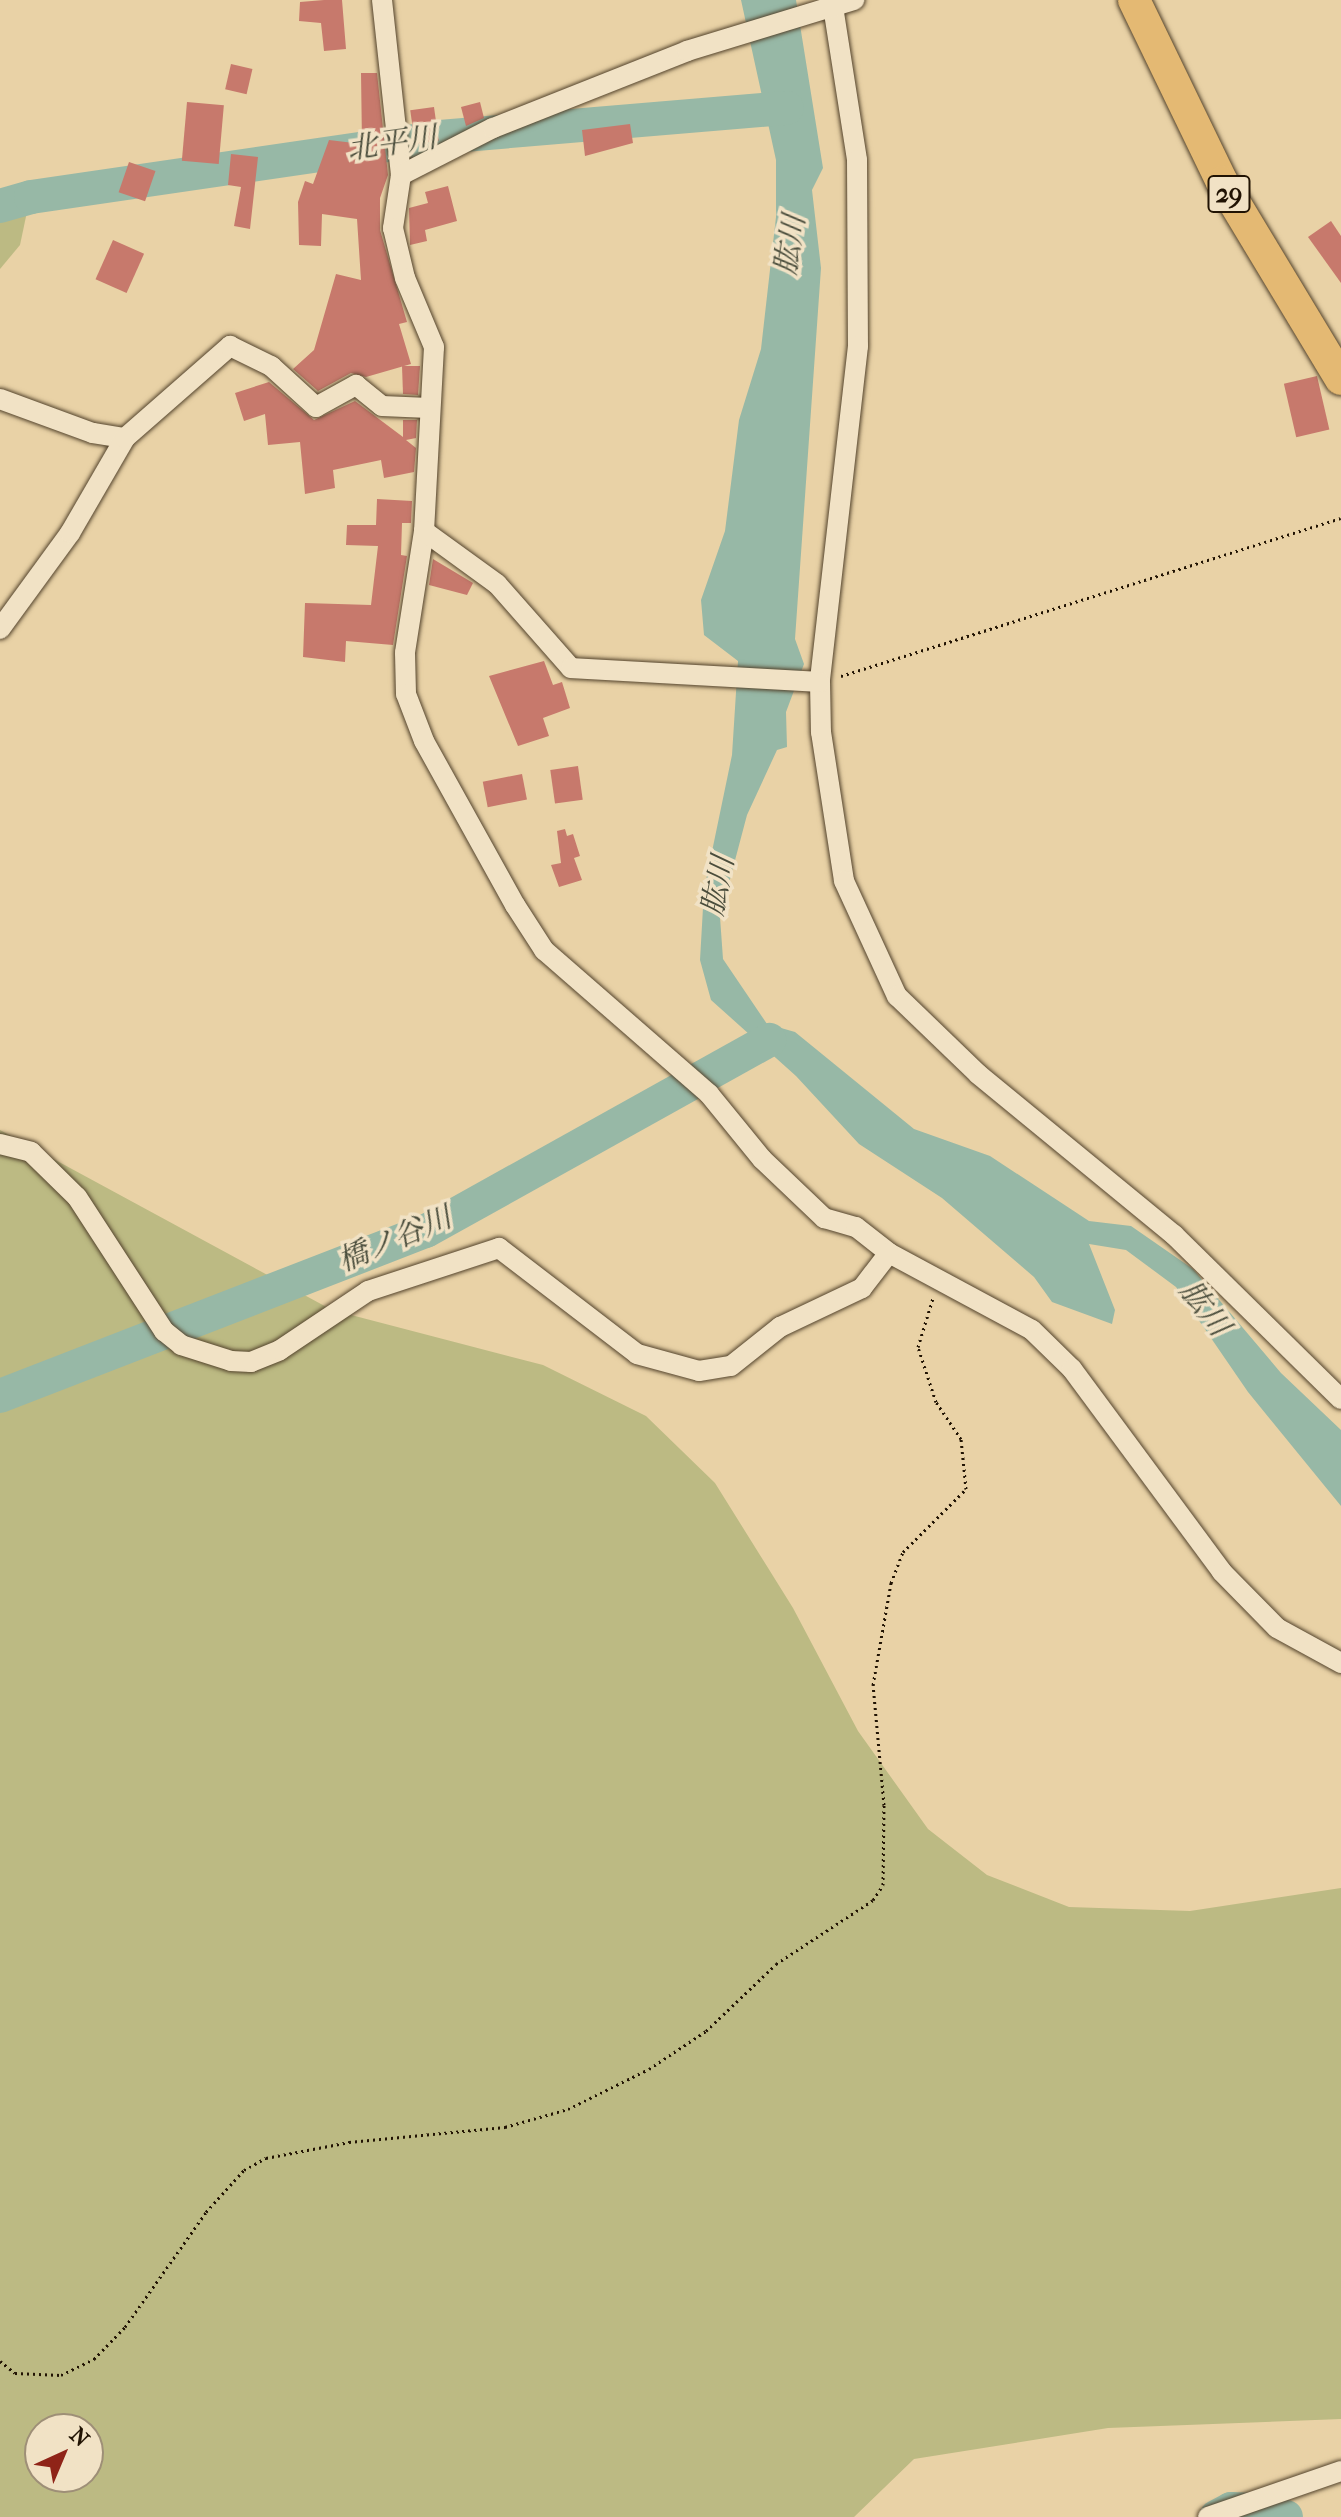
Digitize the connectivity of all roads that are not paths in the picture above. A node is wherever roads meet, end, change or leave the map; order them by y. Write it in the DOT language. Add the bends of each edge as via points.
graph roads {
  1 [pos="382,0"];
  2 [pos="1134,0"];
  3 [pos="834,4"];
  4 [pos="401,175"];
  5 [pos="1341,379"];
  6 [pos="0,399"];
  7 [pos="429,408"];
  8 [pos="125,438"];
  9 [pos="424,531"];
  10 [pos="0,629"];
  11 [pos="814,683"];
  12 [pos="0,1144"];
  13 [pos="889,1253"];
  14 [pos="1341,1399"];
  15 [pos="1341,1663"];
  16 [pos="1341,2471"];
  17 [pos="1208,2517"];
  1 -- 4 [label="street"];
  2 -- 5 [label="main road, 29" via="1222,182"];
  3 -- 4 [label="street" via="687,51 493,128"];
  3 -- 11 [label="street" via="857,160 858,346"];
  4 -- 7 [label="street" via="393,228 405,278 434,347"];
  6 -- 8 [label="street" via="93,433"];
  7 -- 8 [label="street" via="382,406 356,385 316,407 271,366 230,346"];
  7 -- 9 [label="street"];
  8 -- 10 [label="street" via="70,533"];
  9 -- 11 [label="street" via="497,584 571,668"];
  9 -- 13 [label="street" via="405,653 406,694 424,741 544,950 709,1094 762,1159 824,1218 856,1227"];
  11 -- 14 [label="street" via="844,881 897,996 978,1074 1174,1235"];
  12 -- 13 [label="street" via="31,1152 77,1197 164,1331 181,1345 231,1361 251,1362 280,1350 368,1291 499,1248 637,1354 699,1371 731,1366 780,1327 862,1288"];
  13 -- 15 [label="street" via="1032,1330 1072,1369 1222,1572 1277,1628"];
  16 -- 17 [label="street"];
}
